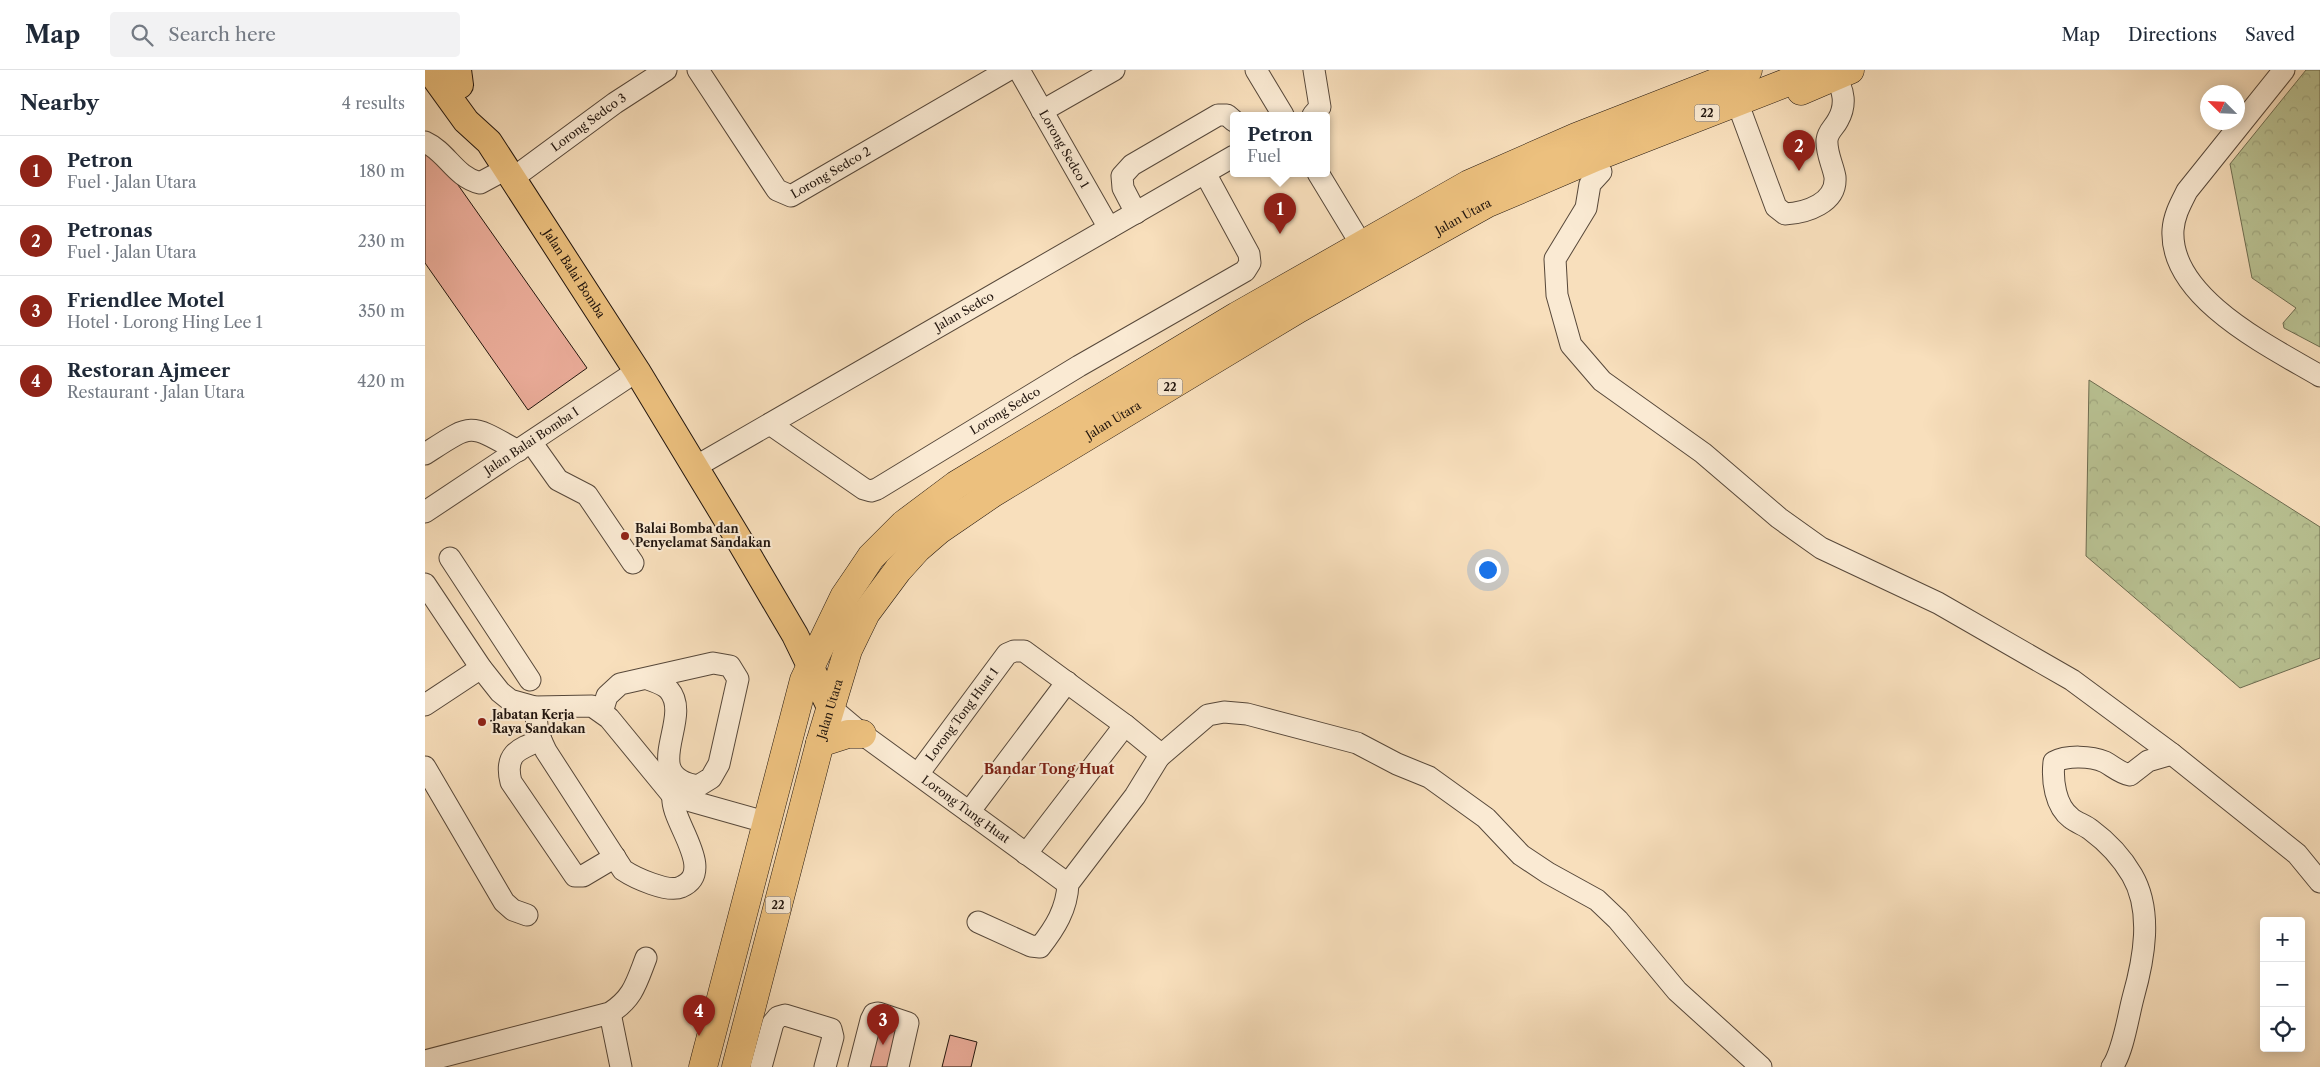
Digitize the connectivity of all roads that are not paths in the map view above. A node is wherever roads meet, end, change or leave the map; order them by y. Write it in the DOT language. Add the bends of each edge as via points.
graph roads {
  1 [pos="429,70"];
  2 [pos="666,70"];
  3 [pos="698,70"];
  4 [pos="1008,70"];
  5 [pos="1019,70"];
  6 [pos="1115,70"];
  7 [pos="1256,70"];
  8 [pos="1314,70"];
  9 [pos="1747,70"];
  10 [pos="2284,70"];
  11 [pos="1834,73"];
  12 [pos="448,82"];
  13 [pos="1042,111"];
  14 [pos="1281,112"];
  15 [pos="1316,112"];
  16 [pos="1742,115"];
  17 [pos="1230,118"];
  18 [pos="425,142"];
  19 [pos="1230,158"];
  20 [pos="1598,165"];
  21 [pos="509,173"];
  22 [pos="1205,173"];
  23 [pos="1320,177"];
  24 [pos="1137,212"];
  25 [pos="1414,214"];
  26 [pos="1109,228"];
  27 [pos="1361,244"];
  28 [pos="637,372"];
  29 [pos="2320,376"];
  30 [pos="770,424"];
  31 [pos="524,446"];
  32 [pos="425,454"];
  33 [pos="701,477"];
  34 [pos="425,512"];
  35 [pos="450,558"];
  36 [pos="633,563"];
  37 [pos="425,584"];
  38 [pos="493,624"];
  39 [pos="464,642"];
  40 [pos="803,667"];
  41 [pos="481,668"];
  42 [pos="687,669"];
  43 [pos="648,679"];
  44 [pos="529,680"];
  45 [pos="1067,682"];
  46 [pos="426,704"];
  47 [pos="535,707"];
  48 [pos="830,708"];
  49 [pos="602,712"];
  50 [pos="676,712"];
  51 [pos="1125,725"];
  52 [pos="862,734"];
  53 [pos="541,740"];
  54 [pos="820,743"];
  55 [pos="2172,754"];
  56 [pos="1159,757"];
  57 [pos="425,768"];
  58 [pos="918,774"];
  59 [pos="673,796"];
  60 [pos="715,809"];
  61 [pos="969,812"];
  62 [pos="765,822"];
  63 [pos="689,840"];
  64 [pos="1026,854"];
  65 [pos="615,857"];
  66 [pos="2320,882"];
  67 [pos="1068,884"];
  68 [pos="527,915"];
  69 [pos="979,922"];
  70 [pos="646,958"];
  71 [pos="610,1013"];
  72 [pos="425,1061"];
  73 [pos="621,1067"];
  74 [pos="703,1067"];
  75 [pos="736,1067"];
  76 [pos="761,1067"];
  77 [pos="825,1067"];
  78 [pos="859,1067"];
  79 [pos="898,1067"];
  80 [pos="1761,1067"];
  81 [pos="2112,1067"];
  1 -- 12 [label="main road, Jalan Balai Bomba"];
  2 -- 21 [label="street, Lorong Sedco 3"];
  3 -- 4 [label="street, Lorong Sedco 2" via="777,190 786,196 797,193"];
  5 -- 13 [label="street, Lorong Sedco 1"];
  6 -- 13 [label="street"];
  7 -- 14 [label="street"];
  8 -- 15 [label="street" via="1320,107"];
  9 -- 25 [label="highway, Jalan Utara / 22" via="1537,153"];
  10 -- 29 [label="street" via="2187,190 2173,230 2175,246 2186,274 2213,307 2244,331"];
  11 -- 16 [label="highway"];
  11 -- 16 [label="street" via="1841,85 1843,103 1827,141 1835,177 1834,188 1829,198 1806,210 1785,214 1776,207"];
  11 -- 20 [label="highway, Jalan Utara / 22"];
  12 -- 21 [label="main road, Jalan Balai Bomba" via="466,121 489,142"];
  13 -- 26 [label="street, Lorong Sedco 1"];
  16 -- 20 [label="highway"];
  17 -- 24 [label="street" via="1218,115 1132,165 1122,176 1123,188"];
  18 -- 21 [label="street, Lorong Sedco 3" via="436,147 469,180 480,183"];
  19 -- 22 [label="street, Jalan Sedco"];
  20 -- 25 [label="highway" via="1589,146 1579,146 1469,196"];
  20 -- 48 [label="highway, Jalan Utara / 22" via="1486,204 1299,308 993,493 939,530 898,570 866,613 848,650"];
  20 -- 55 [label="street" via="1590,184 1586,208 1555,259 1557,295 1571,345 1602,381 1703,453 1779,518 1821,548 1938,603 2072,680"];
  21 -- 28 [label="main road, Jalan Balai Bomba"];
  22 -- 24 [label="street, Jalan Sedco"];
  22 -- 30 [label="street, Lorong Sedco" via="1249,254 1245,272 1079,366 877,489 864,489"];
  23 -- 27 [label="street"];
  24 -- 26 [label="street, Jalan Sedco"];
  25 -- 27 [label="highway, Jalan Utara / 22"];
  26 -- 30 [label="street, Jalan Sedco"];
  27 -- 40 [label="highway, Jalan Utara / 22" via="956,484 904,524 871,557"];
  28 -- 31 [label="street, Jalan Balai Bomba I"];
  28 -- 33 [label="main road, Jalan Balai Bomba"];
  30 -- 33 [label="street, Jalan Sedco"];
  31 -- 32 [label="street" via="469,428"];
  31 -- 34 [label="street, Jalan Balai Bomba I"];
  31 -- 36 [label="street" via="558,480 587,495"];
  33 -- 40 [label="main road, Jalan Balai Bomba" via="728,540"];
  35 -- 38 [label="street"];
  37 -- 39 [label="street"];
  38 -- 39 [label="street"];
  38 -- 44 [label="street"];
  39 -- 41 [label="street"];
  40 -- 48 [label="main road, Jalan Balai Bomba"];
  40 -- 62 [label="highway, Jalan Utara" via="783,688 763,776"];
  41 -- 46 [label="street"];
  41 -- 47 [label="street" via="510,700"];
  42 -- 43 [label="street"];
  42 -- 50 [label="street"];
  42 -- 50 [label="street" via="721,663 730,666 738,679 719,764 711,778 698,786 684,784 674,776 669,764"];
  43 -- 49 [label="street" via="620,684 607,696"];
  43 -- 50 [label="street" via="669,690"];
  45 -- 51 [label="street"];
  45 -- 58 [label="street, Lorong Tong Huat 1" via="1024,651 1014,650 1007,654"];
  45 -- 61 [label="street"];
  47 -- 49 [label="street" via="582,705"];
  47 -- 53 [label="street"];
  48 -- 52 [label="street, Lorong Tung Huat"];
  48 -- 54 [label="highway, Jalan Utara / 22"];
  49 -- 59 [label="street"];
  51 -- 56 [label="street" via="1158,752"];
  51 -- 64 [label="street"];
  52 -- 54 [label="highway" via="842,735"];
  52 -- 58 [label="street, Lorong Tung Huat"];
  53 -- 65 [label="street"];
  53 -- 65 [label="street" via="521,748 510,758 508,771 511,782 575,876 583,876"];
  54 -- 75 [label="highway, Jalan Utara / 22"];
  55 -- 66 [label="street" via="2297,854"];
  55 -- 81 [label="street" via="2148,761 2130,775 2104,762 2089,759 2062,758 2053,762 2052,778 2057,797 2070,817 2091,829 2113,850 2132,875 2143,901 2145,935 2138,982"];
  56 -- 67 [label="street" via="1135,796"];
  56 -- 80 [label="street" via="1208,715 1239,713 1357,742 1429,777 1486,818 1521,855 1597,900 1619,920 1677,991"];
  57 -- 68 [label="street" via="505,902 513,910"];
  58 -- 61 [label="street, Lorong Tung Huat"];
  59 -- 60 [label="street"];
  59 -- 63 [label="street" via="673,808"];
  60 -- 62 [label="street"];
  60 -- 63 [label="street" via="696,822"];
  61 -- 64 [label="street, Lorong Tung Huat"];
  62 -- 74 [label="highway, 22"];
  63 -- 65 [label="street" via="694,875 687,885 677,889 633,876 623,870"];
  64 -- 67 [label="street, Lorong Tung Huat"];
  67 -- 69 [label="street" via="1068,901 1040,947"];
  70 -- 71 [label="street" via="632,994"];
  71 -- 72 [label="street"];
  71 -- 73 [label="street"];
  76 -- 77 [label="street" via="773,1023 785,1015 831,1029 833,1037"];
  78 -- 79 [label="street" via="871,1020 878,1013 908,1023"];
}
